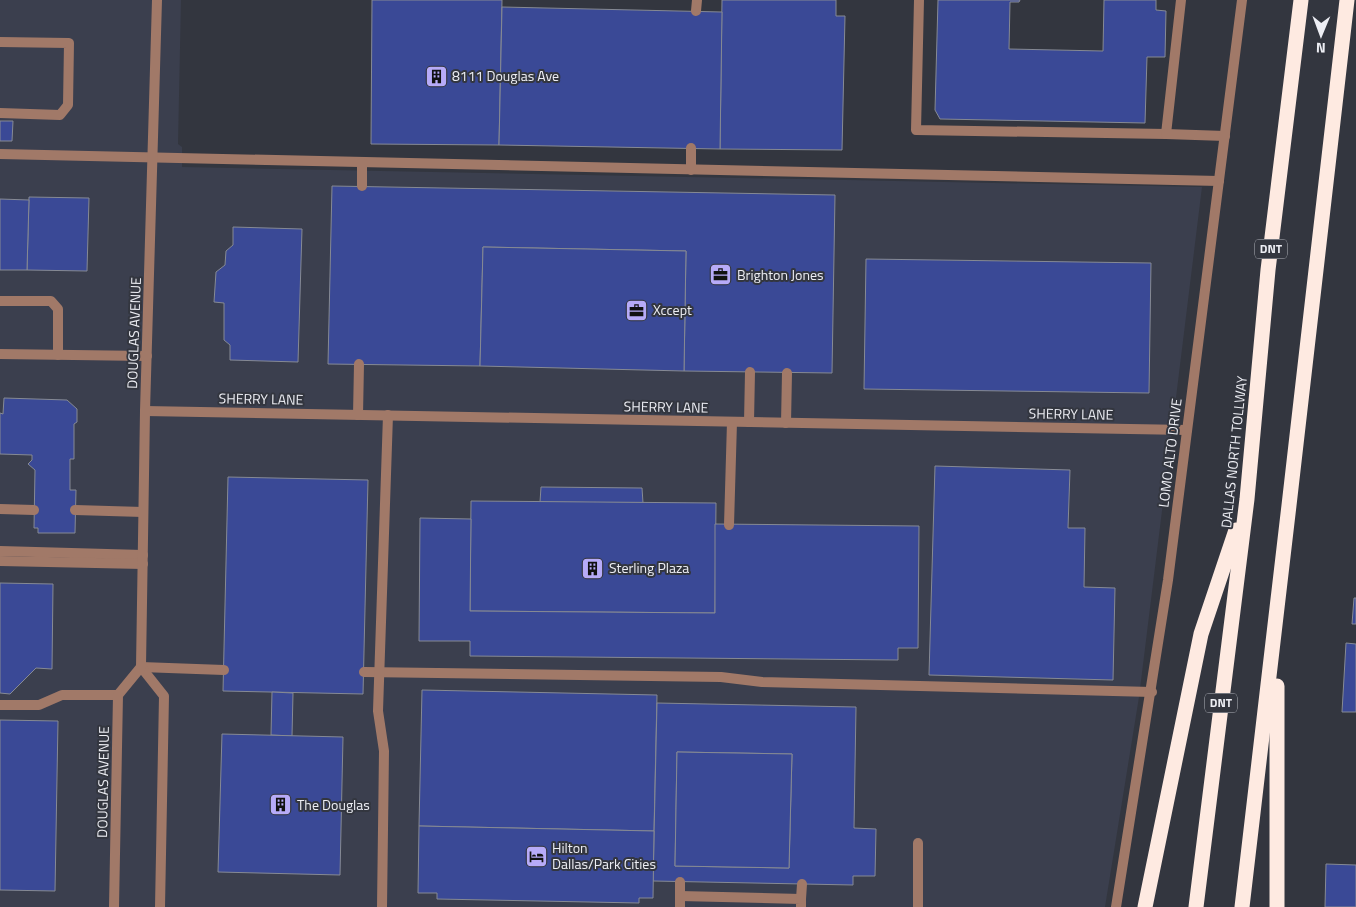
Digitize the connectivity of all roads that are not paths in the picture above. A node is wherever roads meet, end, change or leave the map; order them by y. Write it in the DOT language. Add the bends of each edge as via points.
graph roads {
  1 [pos="156,0"];
  2 [pos="697,0"];
  3 [pos="920,0"];
  4 [pos="1181,0"];
  5 [pos="1242,0"];
  6 [pos="1301,0"];
  7 [pos="1347,0"];
  8 [pos="696,11"];
  9 [pos="0,42"];
  10 [pos="0,114"];
  11 [pos="1166,134"];
  12 [pos="1225,136"];
  13 [pos="691,148"];
  14 [pos="0,154"];
  15 [pos="152,159"];
  16 [pos="362,163"];
  17 [pos="691,170"];
  18 [pos="1219,181"];
  19 [pos="362,186"];
  20 [pos="0,300"];
  21 [pos="0,354"];
  22 [pos="58,355"];
  23 [pos="147,356"];
  24 [pos="359,364"];
  25 [pos="750,372"];
  26 [pos="787,373"];
  27 [pos="145,411"];
  28 [pos="358,415"];
  29 [pos="388,415"];
  30 [pos="732,422"];
  31 [pos="749,422"];
  32 [pos="786,423"];
  33 [pos="1187,430"];
  34 [pos="1247,499"];
  35 [pos="0,510"];
  36 [pos="34,510"];
  37 [pos="75,510"];
  38 [pos="143,512"];
  39 [pos="729,525"];
  40 [pos="0,551"];
  41 [pos="143,559"];
  42 [pos="0,561"];
  43 [pos="1277,620"];
  44 [pos="141,667"];
  45 [pos="224,670"];
  46 [pos="364,672"];
  47 [pos="379,672"];
  48 [pos="1152,692"];
  49 [pos="118,695"];
  50 [pos="0,705"];
  51 [pos="918,842"];
  52 [pos="680,882"];
  53 [pos="802,884"];
  54 [pos="680,896"];
  55 [pos="801,903"];
  56 [pos="114,907"];
  57 [pos="160,907"];
  58 [pos="382,907"];
  59 [pos="680,907"];
  60 [pos="918,907"];
  61 [pos="1116,907"];
  62 [pos="1145,907"];
  63 [pos="1196,907"];
  64 [pos="1242,907"];
  65 [pos="1277,907"];
  1 -- 15 [label="street, DOUGLAS AVENUE"];
  2 -- 8 [label="street"];
  3 -- 11 [label="street" via="916,130"];
  4 -- 11 [label="street"];
  5 -- 12 [label="street, LOMO ALTO DRIVE"];
  6 -- 34 [label="highway, DALLAS NORTH TOLLWAY / DNT" via="1268,270"];
  7 -- 43 [label="highway"];
  9 -- 10 [label="street" via="69,43 68,104 60,115"];
  11 -- 12 [label="street"];
  12 -- 18 [label="street, LOMO ALTO DRIVE"];
  13 -- 17 [label="street"];
  14 -- 15 [label="street"];
  15 -- 16 [label="street"];
  15 -- 23 [label="street, DOUGLAS AVENUE"];
  16 -- 17 [label="street"];
  16 -- 19 [label="street"];
  17 -- 18 [label="street"];
  18 -- 33 [label="street, LOMO ALTO DRIVE"];
  20 -- 22 [label="street" via="51,301 58,310"];
  21 -- 22 [label="street"];
  22 -- 23 [label="street"];
  23 -- 27 [label="street, DOUGLAS AVENUE"];
  24 -- 28 [label="street"];
  25 -- 31 [label="street"];
  26 -- 32 [label="street"];
  27 -- 28 [label="street, SHERRY LANE"];
  27 -- 38 [label="street, DOUGLAS AVENUE"];
  28 -- 29 [label="street, SHERRY LANE"];
  29 -- 30 [label="street, SHERRY LANE"];
  29 -- 47 [label="street"];
  30 -- 31 [label="street, SHERRY LANE"];
  30 -- 39 [label="street"];
  31 -- 32 [label="street, SHERRY LANE"];
  32 -- 33 [label="street, SHERRY LANE"];
  33 -- 48 [label="street, LOMO ALTO DRIVE"];
  34 -- 62 [label="highway" via="1201,634"];
  34 -- 63 [label="highway, DALLAS NORTH TOLLWAY / DNT"];
  35 -- 36 [label="street"];
  37 -- 38 [label="street"];
  38 -- 41 [label="street, DOUGLAS AVENUE"];
  40 -- 41 [label="street"];
  41 -- 42 [label="street"];
  41 -- 44 [label="street, DOUGLAS AVENUE"];
  43 -- 64 [label="highway"];
  43 -- 65 [label="highway"];
  44 -- 45 [label="street"];
  44 -- 49 [label="street"];
  44 -- 57 [label="street" via="164,696"];
  46 -- 47 [label="street"];
  47 -- 48 [label="street" via="721,677 762,682"];
  47 -- 58 [label="street" via="378,711 384,751"];
  48 -- 61 [label="street, LOMO ALTO DRIVE"];
  49 -- 50 [label="street" via="62,695 39,705"];
  49 -- 56 [label="street, DOUGLAS AVENUE"];
  51 -- 60 [label="street"];
  52 -- 54 [label="street"];
  53 -- 55 [label="street"];
  54 -- 55 [label="street"];
  54 -- 59 [label="street"];
}
